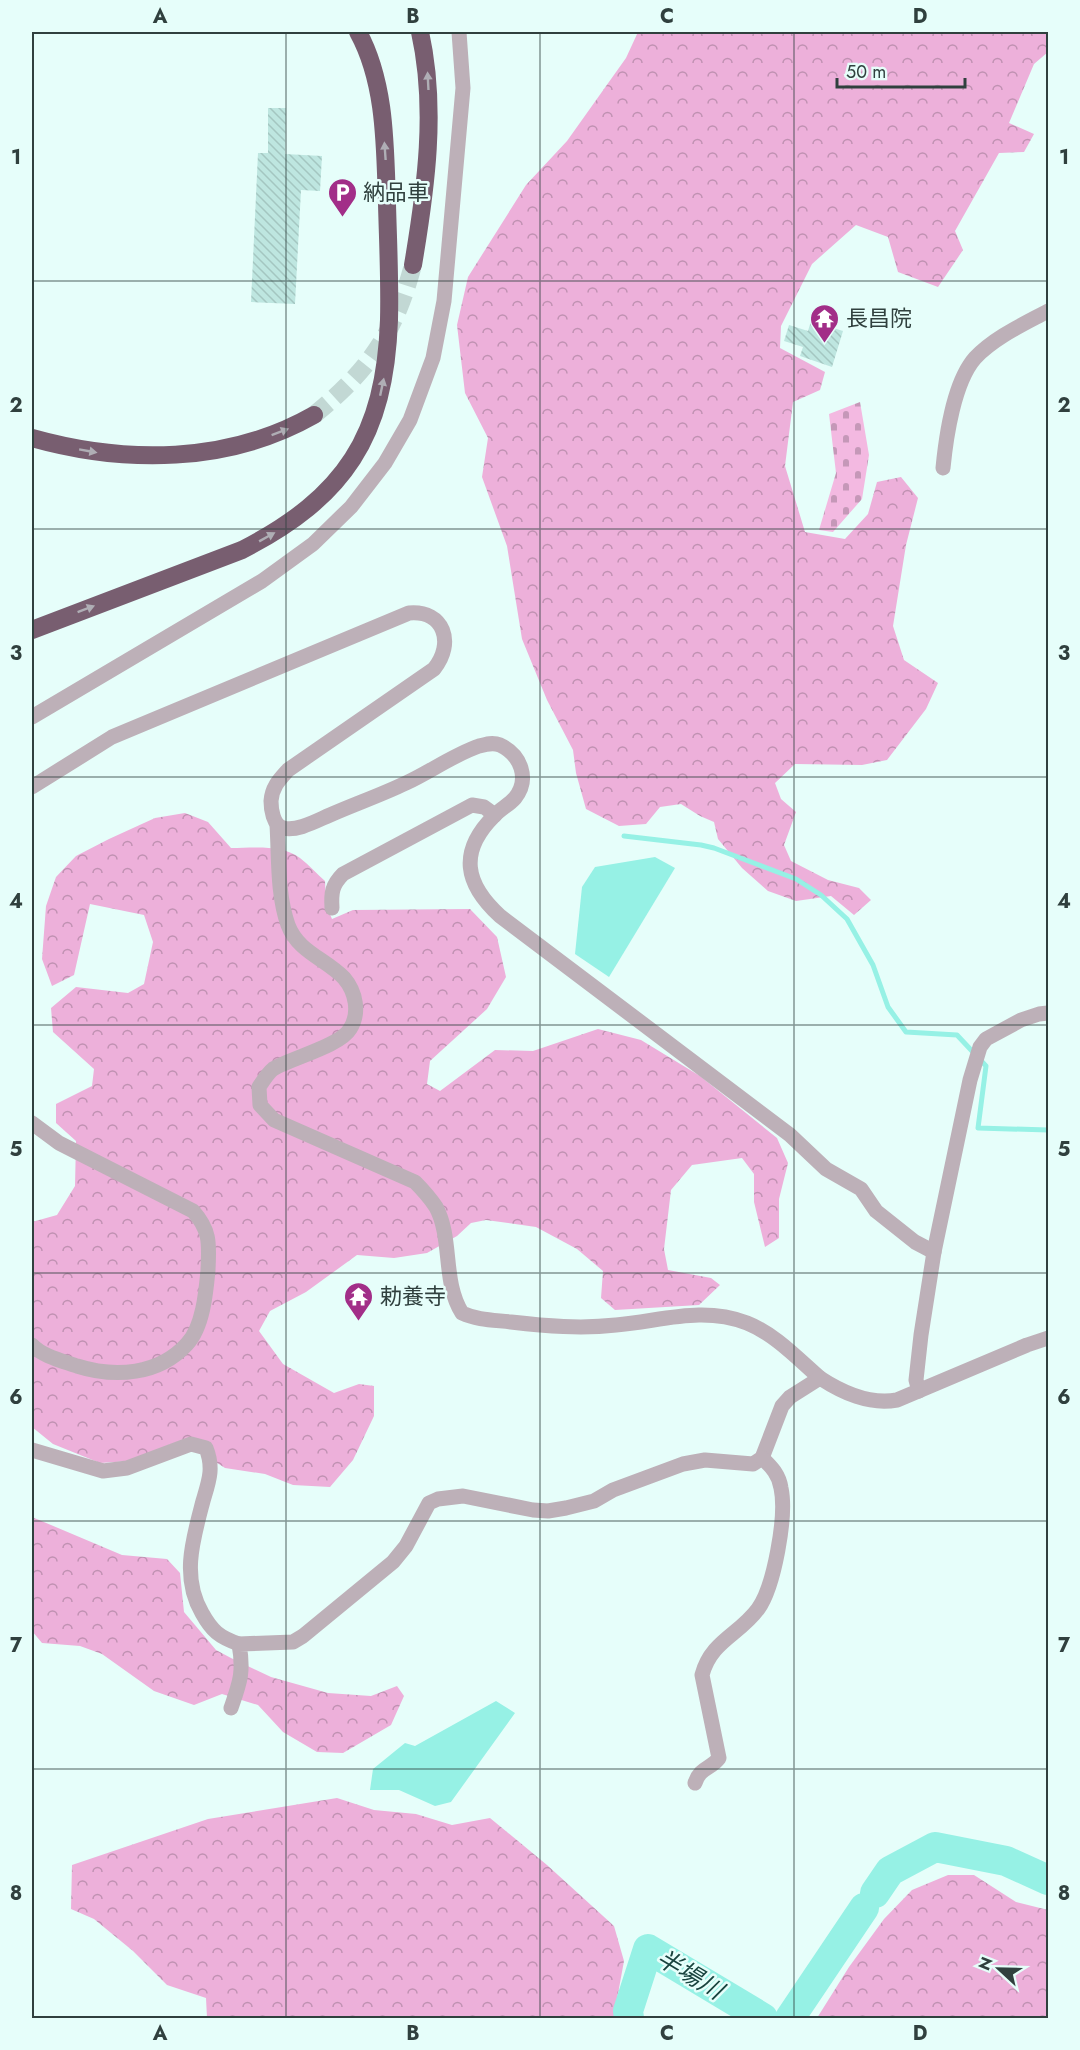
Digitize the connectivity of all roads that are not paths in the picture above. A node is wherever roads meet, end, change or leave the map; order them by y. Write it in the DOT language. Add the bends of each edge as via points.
graph roads {
  1 [pos="358,32"];
  2 [pos="420,32"];
  3 [pos="459,32"];
  4 [pos="412,265"];
  5 [pos="1048,311"];
  6 [pos="314,414"];
  7 [pos="32,438"];
  8 [pos="943,468"];
  9 [pos="32,630"];
  10 [pos="32,717"];
  11 [pos="32,788"];
  12 [pos="495,815"];
  13 [pos="277,825"];
  14 [pos="332,908"];
  15 [pos="1048,1013"];
  16 [pos="32,1123"];
  17 [pos="934,1252"];
  18 [pos="1048,1338"];
  19 [pos="32,1345"];
  20 [pos="820,1378"];
  21 [pos="919,1391"];
  22 [pos="32,1450"];
  23 [pos="762,1458"];
  24 [pos="239,1644"];
  25 [pos="231,1708"];
  26 [pos="694,1783"];
  9 -- 1 [label="highway, one-way" via="242,550 270,535 319,499 357,450 382,391 390,287 382,115"];
  4 -- 2 [label="highway, one-way" via="421,218 429,106"];
  3 -- 10 [label="street" via="464,88 444,301 433,358 410,420 385,463 351,507 313,544 262,581"];
  5 -- 8 [label="street" via="1006,334 975,359 959,387 947,432"];
  7 -- 6 [label="highway, one-way" via="99,453 183,454 237,446 290,428"];
  11 -- 13 [label="street" via="112,737 409,612 430,615 442,630 445,650 440,662 281,777 275,784 271,806"];
  12 -- 13 [label="street" via="515,798 523,777 517,759 495,743 475,747 405,783 313,822 289,828"];
  12 -- 14 [label="street" via="472,805 343,874 333,883"];
  12 -- 17 [label="street" via="474,842 471,859 473,881 488,905 790,1135 826,1169 861,1189 876,1210 915,1242"];
  13 -- 20 [label="street" via="283,903 289,927 305,949 344,978 357,1014 350,1031 339,1039 272,1070 259,1087 260,1105 274,1120 415,1182 426,1193 437,1209 455,1303 462,1313 481,1319 566,1328 615,1326 704,1313 730,1317 767,1333"];
  15 -- 17 [label="street" via="1021,1020 986,1039 980,1047"];
  16 -- 19 [label="street" via="59,1143 193,1211 204,1223 209,1241 207,1285 198,1324 188,1344 162,1363 132,1373 98,1372"];
  17 -- 21 [label="street" via="916,1380"];
  18 -- 21 [label="street"];
  20 -- 21 [label="street" via="868,1401 897,1400"];
  20 -- 23 [label="street" via="782,1406"];
  22 -- 24 [label="street" via="102,1471 127,1468 191,1444 206,1448 211,1462 209,1480 189,1573 196,1603 211,1629 225,1640"];
  23 -- 24 [label="street" via="753,1464 705,1460 683,1464 594,1501 548,1511 463,1497 438,1499 429,1503 393,1562 303,1636 293,1642"];
  23 -- 26 [label="street" via="776,1471 782,1489 782,1530 767,1595 757,1611 705,1662 702,1675 719,1758 703,1769"];
  24 -- 25 [label="street" via="242,1664"];
}
